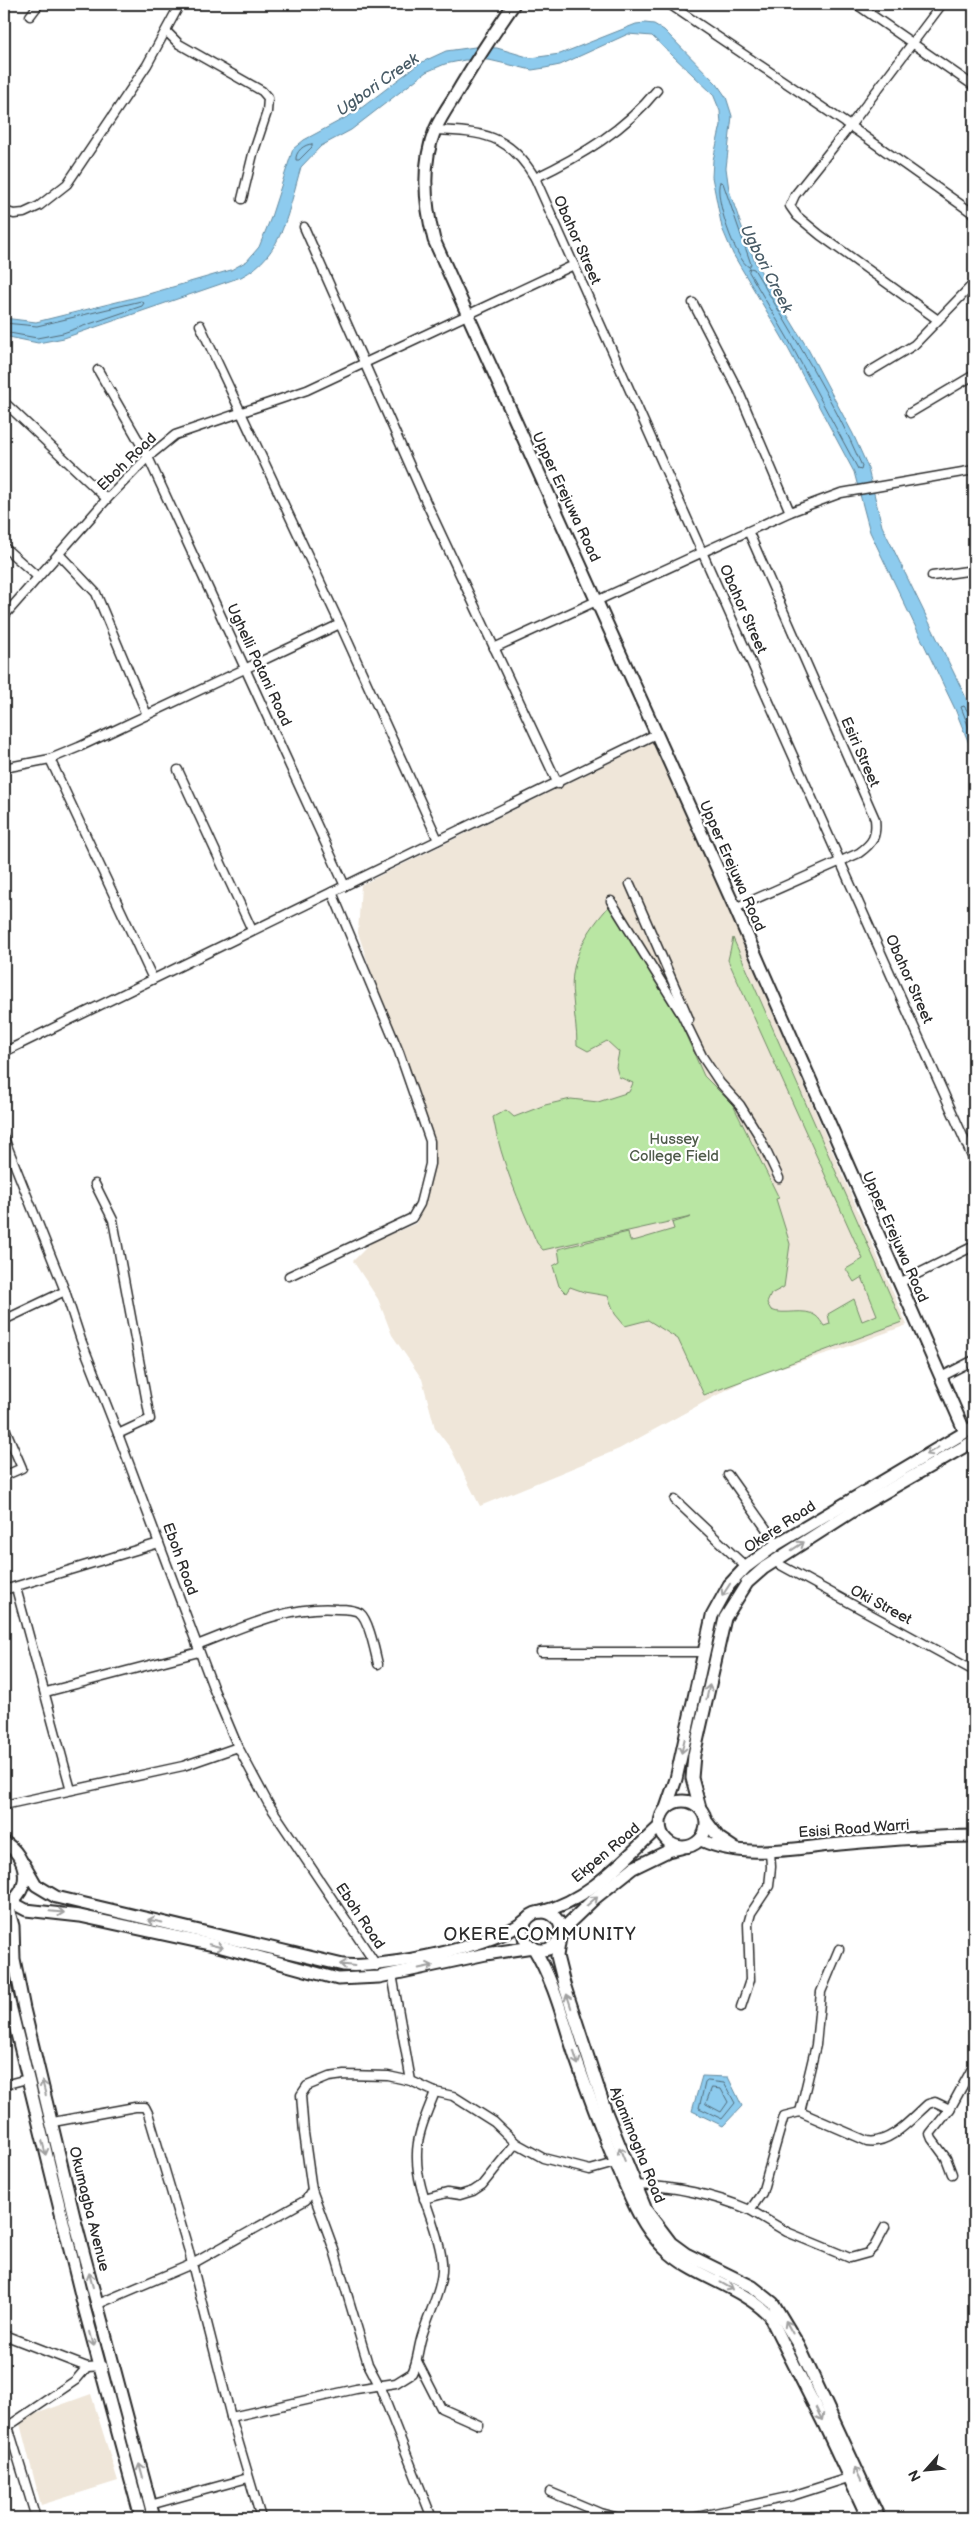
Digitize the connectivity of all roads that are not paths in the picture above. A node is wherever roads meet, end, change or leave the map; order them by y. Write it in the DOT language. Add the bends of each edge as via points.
graph roads {
  1 [pos="39,4"];
  2 [pos="180,4"];
  3 [pos="514,4"];
  4 [pos="669,4"];
  5 [pos="856,4"];
  6 [pos="942,4"];
  7 [pos="30,16"];
  8 [pos="166,31"];
  9 [pos="912,43"];
  10 [pos="974,86"];
  11 [pos="657,90"];
  12 [pos="850,126"];
  13 [pos="435,130"];
  14 [pos="535,178"];
  15 [pos="242,199"];
  16 [pos="4,211"];
  17 [pos="974,214"];
  18 [pos="304,227"];
  19 [pos="574,265"];
  20 [pos="974,283"];
  21 [pos="693,303"];
  22 [pos="466,315"];
  23 [pos="938,320"];
  24 [pos="200,325"];
  25 [pos="364,363"];
  26 [pos="98,370"];
  27 [pos="869,372"];
  28 [pos="974,375"];
  29 [pos="4,402"];
  30 [pos="242,413"];
  31 [pos="910,413"];
  32 [pos="148,456"];
  33 [pos="974,470"];
  34 [pos="107,499"];
  35 [pos="790,512"];
  36 [pos="749,533"];
  37 [pos="4,547"];
  38 [pos="702,553"];
  39 [pos="59,554"];
  40 [pos="974,570"];
  41 [pos="932,576"];
  42 [pos="38,577"];
  43 [pos="597,602"];
  44 [pos="4,616"];
  45 [pos="340,624"];
  46 [pos="494,648"];
  47 [pos="245,667"];
  48 [pos="147,715"];
  49 [pos="656,734"];
  50 [pos="50,759"];
  51 [pos="4,768"];
  52 [pos="178,770"];
  53 [pos="558,784"];
  54 [pos="438,840"];
  55 [pos="842,861"];
  56 [pos="630,884"];
  57 [pos="345,886"];
  58 [pos="332,892"];
  59 [pos="611,901"];
  60 [pos="735,908"];
  61 [pos="252,930"];
  62 [pos="153,979"];
  63 [pos="4,1052"];
  64 [pos="711,1070"];
  65 [pos="4,1138"];
  66 [pos="974,1161"];
  67 [pos="779,1178"];
  68 [pos="95,1184"];
  69 [pos="974,1246"];
  70 [pos="289,1276"];
  71 [pos="899,1283"];
  72 [pos="65,1291"];
  73 [pos="4,1320"];
  74 [pos="974,1360"];
  75 [pos="940,1377"];
  76 [pos="4,1426"];
  77 [pos="969,1429"];
  78 [pos="118,1434"];
  79 [pos="974,1441"];
  80 [pos="728,1475"];
  81 [pos="4,1476"];
  82 [pos="675,1500"];
  83 [pos="159,1543"];
  84 [pos="777,1544"];
  85 [pos="774,1562"];
  86 [pos="746,1567"];
  87 [pos="16,1588"];
  88 [pos="4,1590"];
  89 [pos="198,1648"];
  90 [pos="541,1652"];
  91 [pos="703,1652"];
  92 [pos="378,1664"];
  93 [pos="974,1671"];
  94 [pos="46,1692"];
  95 [pos="238,1747"];
  96 [pos="71,1790"];
  97 [pos="4,1805"];
  98 [pos="666,1808"];
  99 [pos="700,1808"];
  100 [pos="707,1822"];
  101 [pos="660,1826"];
  102 [pos="974,1836"];
  103 [pos="701,1840"];
  104 [pos="4,1842"];
  105 [pos="681,1848"];
  106 [pos="735,1849"];
  107 [pos="770,1851"];
  108 [pos="24,1864"];
  109 [pos="7,1904"];
  110 [pos="542,1912"];
  111 [pos="527,1919"];
  112 [pos="560,1937"];
  113 [pos="533,1947"];
  114 [pos="839,1949"];
  115 [pos="377,1966"];
  116 [pos="392,1974"];
  117 [pos="4,1981"];
  118 [pos="741,2007"];
  119 [pos="974,2065"];
  120 [pos="27,2079"];
  121 [pos="411,2080"];
  122 [pos="4,2085"];
  123 [pos="435,2092"];
  124 [pos="950,2109"];
  125 [pos="800,2112"];
  126 [pos="53,2122"];
  127 [pos="516,2143"];
  128 [pos="615,2163"];
  129 [pos="952,2174"];
  130 [pos="635,2185"];
  131 [pos="312,2190"];
  132 [pos="424,2199"];
  133 [pos="750,2210"];
  134 [pos="885,2226"];
  135 [pos="192,2264"];
  136 [pos="98,2304"];
  137 [pos="4,2335"];
  138 [pos="417,2362"];
  139 [pos="113,2366"];
  140 [pos="93,2367"];
  141 [pos="378,2385"];
  142 [pos="231,2417"];
  143 [pos="478,2425"];
  144 [pos="6,2428"];
  145 [pos="248,2478"];
  146 [pos="848,2478"];
  147 [pos="550,2492"];
  148 [pos="150,2505"];
  149 [pos="36,2518"];
  150 [pos="141,2518"];
  151 [pos="154,2518"];
  152 [pos="261,2518"];
  153 [pos="432,2518"];
  154 [pos="619,2518"];
  155 [pos="692,2518"];
  156 [pos="868,2518"];
  157 [pos="879,2518"];
  1 -- 7 [label="street"];
  2 -- 8 [label="street"];
  3 -- 13 [label="main road, Upper Erejuwa Road" via="474,62"];
  4 -- 12 [label="street"];
  5 -- 9 [label="street"];
  6 -- 9 [label="street"];
  8 -- 15 [label="street" via="179,44 262,91 268,98 268,112"];
  8 -- 16 [label="street" via="147,65 67,184 39,206 24,213"];
  9 -- 10 [label="street"];
  9 -- 12 [label="street"];
  11 -- 14 [label="street" via="641,109 598,144"];
  12 -- 17 [label="street"];
  12 -- 23 [label="street" via="795,195 790,206 796,216 820,236"];
  13 -- 14 [label="street, Obahor Street" via="489,135 502,141 520,156"];
  13 -- 22 [label="main road, Upper Erejuwa Road" via="428,157 427,214 440,257"];
  14 -- 19 [label="street, Obahor Street"];
  18 -- 25 [label="street"];
  19 -- 22 [label="street, Eboh Road"];
  19 -- 38 [label="street, Obahor Street"];
  20 -- 23 [label="street"];
  21 -- 35 [label="street" via="738,390"];
  22 -- 25 [label="street, Eboh Road"];
  22 -- 43 [label="main road, Upper Erejuwa Road"];
  23 -- 27 [label="street" via="914,345"];
  24 -- 30 [label="street"];
  25 -- 30 [label="street, Eboh Road" via="307,390"];
  25 -- 46 [label="street"];
  26 -- 32 [label="street, Ughelli Patani Road"];
  28 -- 31 [label="street"];
  29 -- 34 [label="street"];
  30 -- 32 [label="street, Eboh Road" via="198,425 176,435"];
  30 -- 45 [label="street"];
  32 -- 34 [label="street, Eboh Road"];
  32 -- 47 [label="street, Ughelli Patani Road"];
  33 -- 35 [label="street" via="827,497"];
  34 -- 39 [label="street, Eboh Road"];
  35 -- 36 [label="street"];
  36 -- 38 [label="street"];
  36 -- 55 [label="street, Esiri Street" via="875,819 874,839 859,853"];
  37 -- 42 [label="street"];
  38 -- 43 [label="street"];
  38 -- 55 [label="street, Obahor Street"];
  39 -- 42 [label="street, Eboh Road"];
  39 -- 48 [label="street" via="96,593"];
  40 -- 41 [label="street"];
  42 -- 44 [label="street, Eboh Road"];
  43 -- 46 [label="street"];
  43 -- 49 [label="main road, Upper Erejuwa Road"];
  45 -- 47 [label="street"];
  45 -- 54 [label="street"];
  46 -- 53 [label="street"];
  47 -- 48 [label="street"];
  47 -- 57 [label="street, Ughelli Patani Road"];
  48 -- 50 [label="street"];
  49 -- 53 [label="street"];
  49 -- 60 [label="main road, Upper Erejuwa Road"];
  50 -- 51 [label="street"];
  50 -- 62 [label="street"];
  52 -- 61 [label="street"];
  53 -- 54 [label="street"];
  54 -- 57 [label="street"];
  55 -- 60 [label="street, Esiri Street"];
  55 -- 66 [label="street, Obahor Street"];
  56 -- 64 [label="street"];
  57 -- 58 [label="street"];
  58 -- 61 [label="street"];
  58 -- 70 [label="street" via="398,1052 432,1151 420,1204 412,1218"];
  59 -- 64 [label="street" via="682,1015"];
  60 -- 71 [label="main road, Upper Erejuwa Road"];
  61 -- 62 [label="street"];
  62 -- 63 [label="street"];
  64 -- 67 [label="street" via="740,1105"];
  65 -- 72 [label="street, Eboh Road"];
  68 -- 78 [label="street" via="113,1220 150,1419"];
  69 -- 71 [label="street"];
  71 -- 75 [label="main road, Upper Erejuwa Road"];
  72 -- 73 [label="street"];
  72 -- 78 [label="street, Eboh Road"];
  74 -- 75 [label="street"];
  75 -- 77 [label="main road, Upper Erejuwa Road"];
  76 -- 81 [label="street" via="22,1468"];
  77 -- 84 [label="main road, Okere Road, one-way"];
  78 -- 83 [label="street, Eboh Road"];
  85 -- 79 [label="main road, Okere Road, one-way" via="859,1507"];
  80 -- 84 [label="street"];
  82 -- 86 [label="street"];
  83 -- 87 [label="street"];
  83 -- 89 [label="street, Eboh Road"];
  84 -- 86 [label="main road, Okere Road"];
  85 -- 93 [label="street, Oki Street"];
  99 -- 85 [label="main road, Okere Road, one-way" via="692,1766 723,1625 747,1584"];
  86 -- 91 [label="main road, Okere Road, one-way" via="719,1601"];
  87 -- 88 [label="street"];
  87 -- 94 [label="street"];
  89 -- 92 [label="street" via="276,1614 320,1607 360,1613"];
  89 -- 94 [label="street"];
  89 -- 95 [label="street, Eboh Road"];
  90 -- 91 [label="street"];
  91 -- 98 [label="main road, Okere Road, one-way" via="676,1779"];
  94 -- 96 [label="street"];
  95 -- 96 [label="street" via="183,1766"];
  95 -- 115 [label="street, Eboh Road" via="268,1803"];
  96 -- 97 [label="street"];
  98 -- 99 [label="main road" via="679,1801 694,1803"];
  98 -- 101 [label="main road"];
  99 -- 100 [label="main road"];
  100 -- 103 [label="main road"];
  100 -- 106 [label="main road" via="719,1838"];
  101 -- 105 [label="main road" via="666,1840"];
  101 -- 110 [label="main road, Ekpen Road" via="588,1891"];
  102 -- 107 [label="main road, Esisi Road Warri"];
  103 -- 105 [label="main road" via="688,1848"];
  103 -- 106 [label="main road, Esisi Road Warri" via="716,1847"];
  104 -- 108 [label="main road" via="20,1855"];
  112 -- 105 [label="main road, Ekpen Road, one-way" via="577,1914 634,1868"];
  106 -- 107 [label="main road, Esisi Road Warri"];
  107 -- 118 [label="street" via="769,1886 751,1913 748,1924 750,1980"];
  108 -- 109 [label="main road" via="25,1882 17,1897"];
  115 -- 108 [label="main road, one-way" via="343,1965 56,1897 36,1885"];
  109 -- 116 [label="main road, one-way" via="218,1946 338,1978 364,1979"];
  126 -- 109 [label="main road, Okumagba Avenue, one-way" via="17,1980 13,1926"];
  110 -- 111 [label="main road"];
  110 -- 112 [label="main road" via="548,1912 557,1920"];
  111 -- 113 [label="main road" via="524,1938"];
  111 -- 115 [label="main road" via="518,1928 488,1941"];
  112 -- 113 [label="main road" via="549,1948"];
  130 -- 112 [label="main road, Ajamimogha Road, one-way" via="606,2112 564,1984 557,1956"];
  116 -- 113 [label="main road, one-way"];
  113 -- 128 [label="main road, Ajamimogha Road, one-way" via="546,1970 595,2116"];
  114 -- 125 [label="street" via="821,1992 813,2062"];
  116 -- 121 [label="street"];
  117 -- 120 [label="main road, Okumagba Avenue"];
  119 -- 124 [label="street"];
  120 -- 122 [label="street"];
  120 -- 140 [label="main road, Okumagba Avenue, one-way"];
  121 -- 123 [label="street"];
  121 -- 131 [label="street" via="344,2075 307,2086 302,2095"];
  123 -- 127 [label="street" via="453,2096 494,2122"];
  123 -- 132 [label="street" via="421,2130 417,2158"];
  124 -- 125 [label="street" via="934,2102 928,2104 896,2132 876,2143"];
  124 -- 129 [label="street" via="930,2134"];
  125 -- 133 [label="street" via="784,2116 780,2122 762,2193"];
  126 -- 135 [label="street" via="144,2107"];
  136 -- 126 [label="main road, Okumagba Avenue, one-way"];
  127 -- 128 [label="street" via="543,2158 590,2170"];
  127 -- 132 [label="street" via="482,2185 473,2191"];
  128 -- 146 [label="main road, Ajamimogha Road, one-way" via="648,2228 664,2248 757,2303 768,2315 778,2329"];
  130 -- 133 [label="street" via="690,2193"];
  157 -- 130 [label="main road, Ajamimogha Road, one-way" via="799,2346 774,2302 753,2287 686,2254 672,2243 646,2210"];
  131 -- 135 [label="street" via="306,2200"];
  131 -- 141 [label="street" via="334,2250 368,2364"];
  132 -- 138 [label="street" via="442,2265"];
  133 -- 134 [label="street" via="787,2232 850,2258 868,2253"];
  135 -- 136 [label="street"];
  135 -- 142 [label="street"];
  136 -- 139 [label="main road, Okumagba Avenue"];
  137 -- 140 [label="street"];
  138 -- 141 [label="street" via="406,2378"];
  138 -- 143 [label="street" via="441,2408"];
  139 -- 140 [label="street"];
  148 -- 139 [label="main road, Okumagba Avenue, one-way"];
  140 -- 144 [label="street"];
  140 -- 150 [label="main road, Okumagba Avenue"];
  141 -- 142 [label="street"];
  141 -- 153 [label="street"];
  142 -- 145 [label="street"];
  144 -- 149 [label="street"];
  145 -- 148 [label="street"];
  145 -- 152 [label="street"];
  146 -- 155 [label="street" via="792,2496"];
  146 -- 156 [label="main road, Ajamimogha Road"];
  147 -- 154 [label="street" via="600,2514"];
  148 -- 151 [label="main road, Okumagba Avenue"];
}
